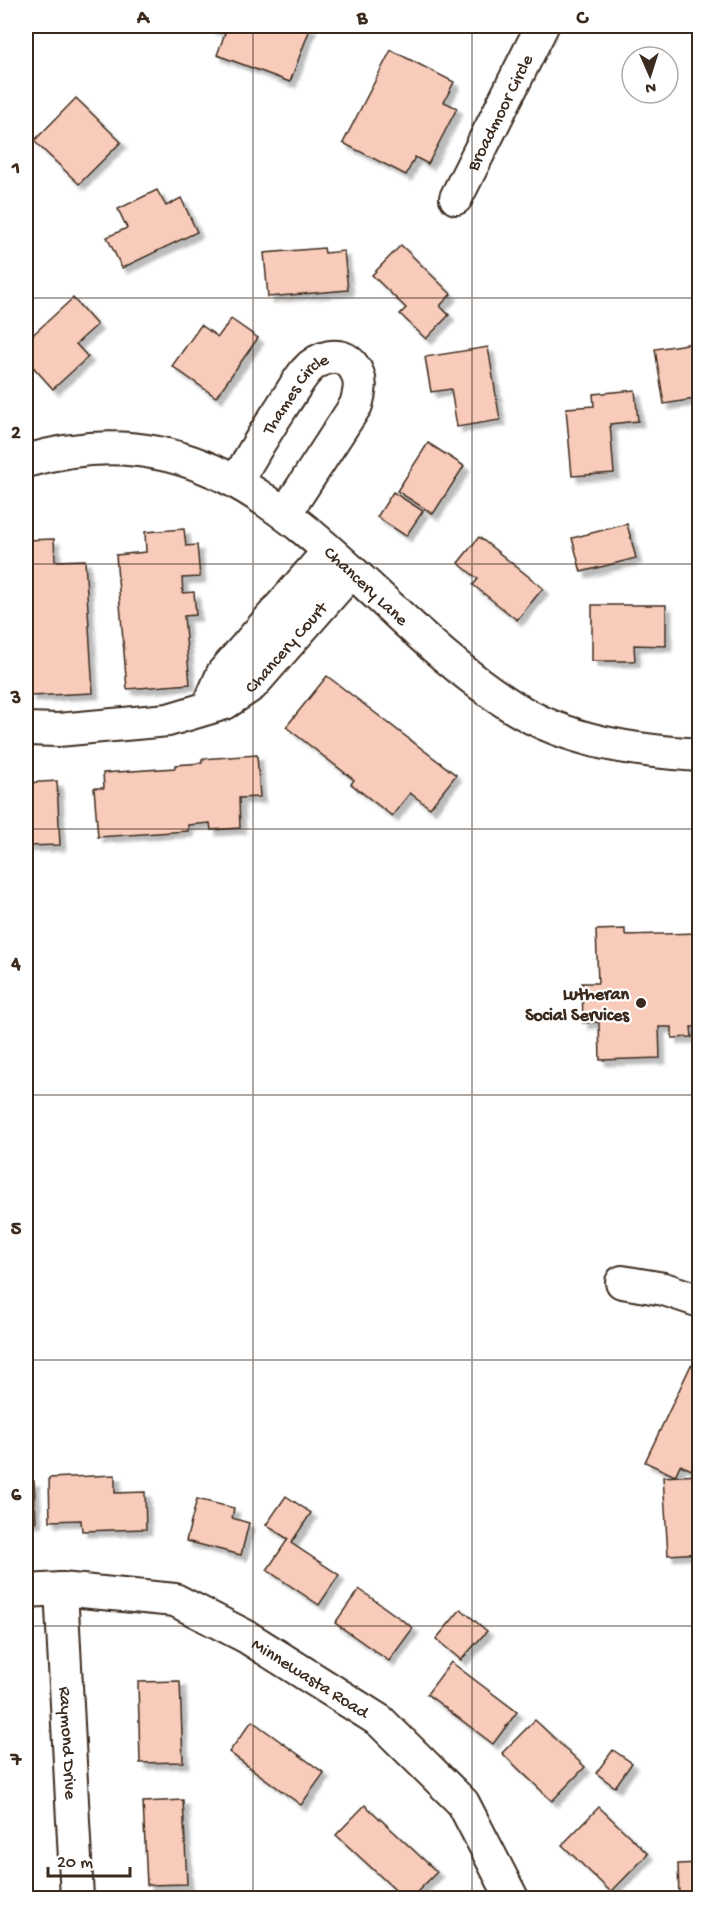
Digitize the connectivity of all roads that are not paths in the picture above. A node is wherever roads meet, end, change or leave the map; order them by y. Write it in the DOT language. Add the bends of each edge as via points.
graph roads {
  1 [pos="542,26"];
  2 [pos="456,198"];
  3 [pos="26,461"];
  4 [pos="237,481"];
  5 [pos="285,514"];
  6 [pos="339,562"];
  7 [pos="26,729"];
  8 [pos="699,755"];
  9 [pos="622,1282"];
  10 [pos="699,1301"];
  11 [pos="62,1589"];
  12 [pos="26,1592"];
  13 [pos="76,1899"];
  14 [pos="512,1899"];
  1 -- 2 [label="street, Broadmoor Circle"];
  3 -- 4 [label="street, Chancery Lane" via="72,450 134,448 201,464"];
  4 -- 5 [label="street, Chancery Lane"];
  4 -- 5 [label="street, Thames Circle" via="306,370 328,356 342,357 360,377 356,405"];
  5 -- 6 [label="street, Chancery Lane"];
  6 -- 7 [label="street, Chancery Court" via="223,673 209,706 168,720 58,730"];
  6 -- 8 [label="street, Chancery Lane" via="480,684 549,726 612,745"];
  9 -- 10 [label="street" via="664,1289"];
  11 -- 12 [label="street, Minnewasta Road"];
  11 -- 13 [label="street, Raymond Drive"];
  11 -- 14 [label="street, Minnewasta Road" via="175,1600 247,1637 380,1721 463,1803"];
}
